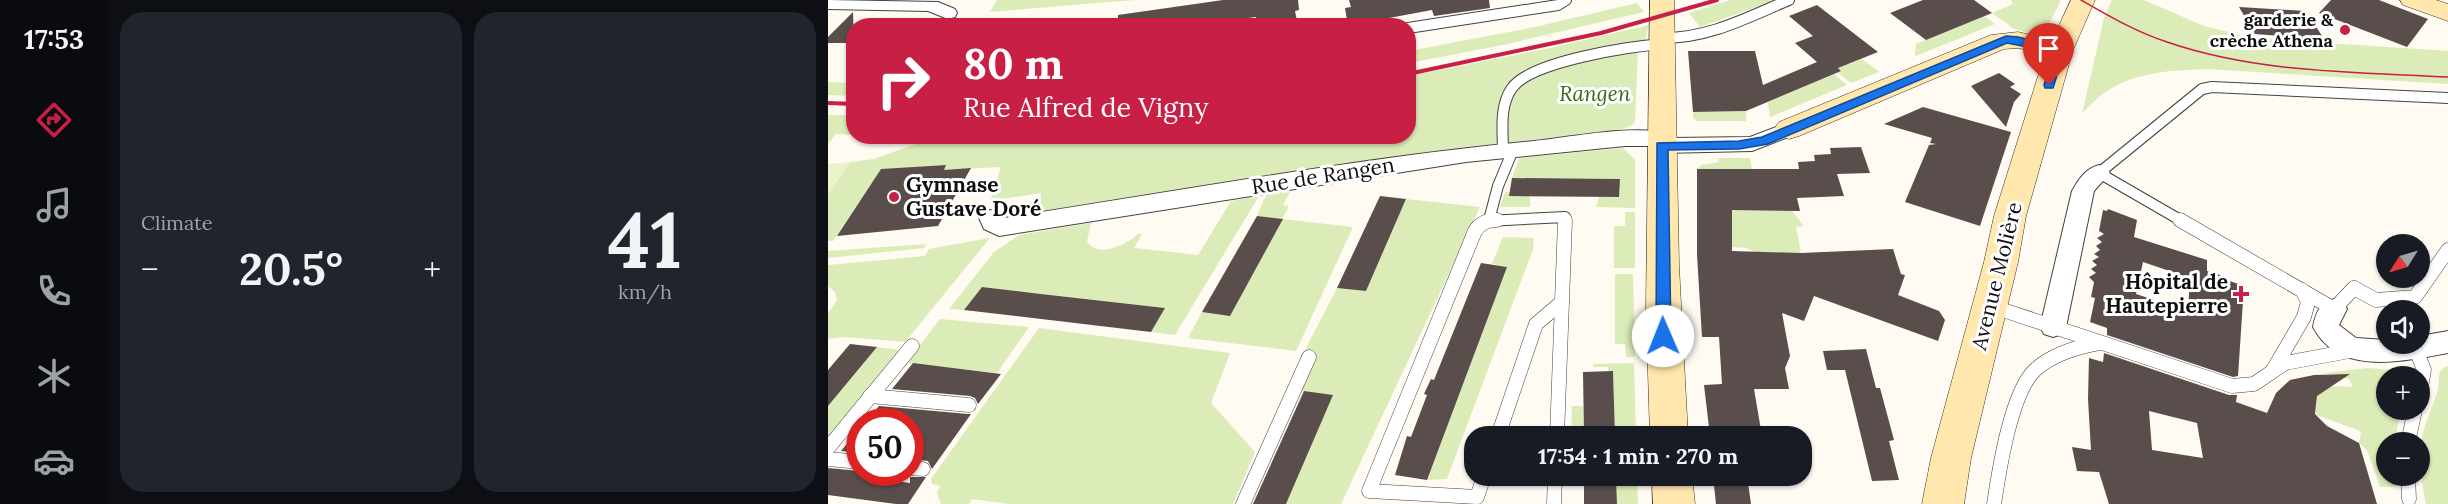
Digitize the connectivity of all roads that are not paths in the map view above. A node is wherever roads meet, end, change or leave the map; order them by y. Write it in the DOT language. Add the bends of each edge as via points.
graph roads {
  1 [pos="1566,0"];
  2 [pos="1662,0"];
  3 [pos="1789,0"];
  4 [pos="2083,0"];
  5 [pos="2412,0"];
  6 [pos="2427,0"];
  7 [pos="828,4"];
  8 [pos="2448,8"];
  9 [pos="948,13"];
  10 [pos="2448,13"];
  11 [pos="1416,27"];
  12 [pos="1664,41"];
  13 [pos="2060,50"];
  14 [pos="2448,98"];
  15 [pos="1789,129"];
  16 [pos="1662,139"];
  17 [pos="1508,150"];
  18 [pos="2099,173"];
  19 [pos="991,218"];
  20 [pos="1489,220"];
  21 [pos="2448,250"];
  22 [pos="2302,289"];
  23 [pos="1562,303"];
  24 [pos="1990,306"];
  25 [pos="2334,309"];
  26 [pos="2053,327"];
  27 [pos="2448,342"];
  28 [pos="2102,343"];
  29 [pos="2430,345"];
  30 [pos="912,346"];
  31 [pos="2356,350"];
  32 [pos="2376,352"];
  33 [pos="1309,357"];
  34 [pos="2273,370"];
  35 [pos="870,396"];
  36 [pos="969,405"];
  37 [pos="1501,426"];
  38 [pos="1557,426"];
  39 [pos="1668,426"];
  40 [pos="828,448"];
  41 [pos="828,459"];
  42 [pos="846,461"];
  43 [pos="1481,486"];
  44 [pos="1555,486"];
  45 [pos="1673,486"];
  46 [pos="2408,486"];
  47 [pos="2409,499"];
  48 [pos="1243,504"];
  49 [pos="1554,504"];
  50 [pos="1674,504"];
  51 [pos="1943,504"];
  52 [pos="1994,504"];
  1 -- 11 [label="lane" via="1558,5"];
  2 -- 12 [label="street"];
  3 -- 12 [label="lane" via="1709,35"];
  4 -- 13 [label="street, Avenue Molière"];
  5 -- 10 [label="street"];
  6 -- 8 [label="street"];
  7 -- 9 [label="street" via="928,6"];
  12 -- 16 [label="street"];
  12 -- 17 [label="lane" via="1602,53 1519,80 1513,86 1502,119"];
  13 -- 15 [label="street" via="2000,40"];
  13 -- 24 [label="street, Avenue Molière" via="2010,216"];
  14 -- 18 [label="lane" via="2202,89"];
  15 -- 16 [label="street, Rue de Rangen" via="1752,144"];
  16 -- 17 [label="street, Rue de Rangen"];
  16 -- 39 [label="street"];
  17 -- 19 [label="street, Rue de Rangen" via="999,227"];
  17 -- 20 [label="lane"];
  18 -- 22 [label="lane"];
  18 -- 26 [label="street" via="2083,191"];
  20 -- 23 [label="lane" via="1564,218"];
  20 -- 43 [label="lane" via="1475,231 1369,491 1477,497"];
  21 -- 25 [label="lane" via="2415,297 2376,300 2354,288"];
  22 -- 25 [label="lane"];
  22 -- 34 [label="lane" via="2308,302 2304,317"];
  23 -- 37 [label="lane" via="1536,324"];
  23 -- 38 [label="lane"];
  24 -- 26 [label="lane"];
  24 -- 51 [label="street, Avenue Molière"];
  25 -- 31 [label="street" via="2328,315 2326,327 2338,341"];
  26 -- 28 [label="lane"];
  27 -- 29 [label="street"];
  28 -- 34 [label="lane" via="2232,386 2254,384"];
  28 -- 52 [label="lane" via="2054,358 2029,376 1998,472"];
  30 -- 35 [label="lane"];
  31 -- 32 [label="street"];
  31 -- 34 [label="lane" via="2285,363"];
  33 -- 48 [label="lane"];
  35 -- 36 [label="lane"];
  35 -- 40 [label="lane"];
  41 -- 42 [label="lane"];
  44 -- 49 [label="lane"];
  45 -- 50 [label="street"];
  46 -- 47 [label="lane"];
}
